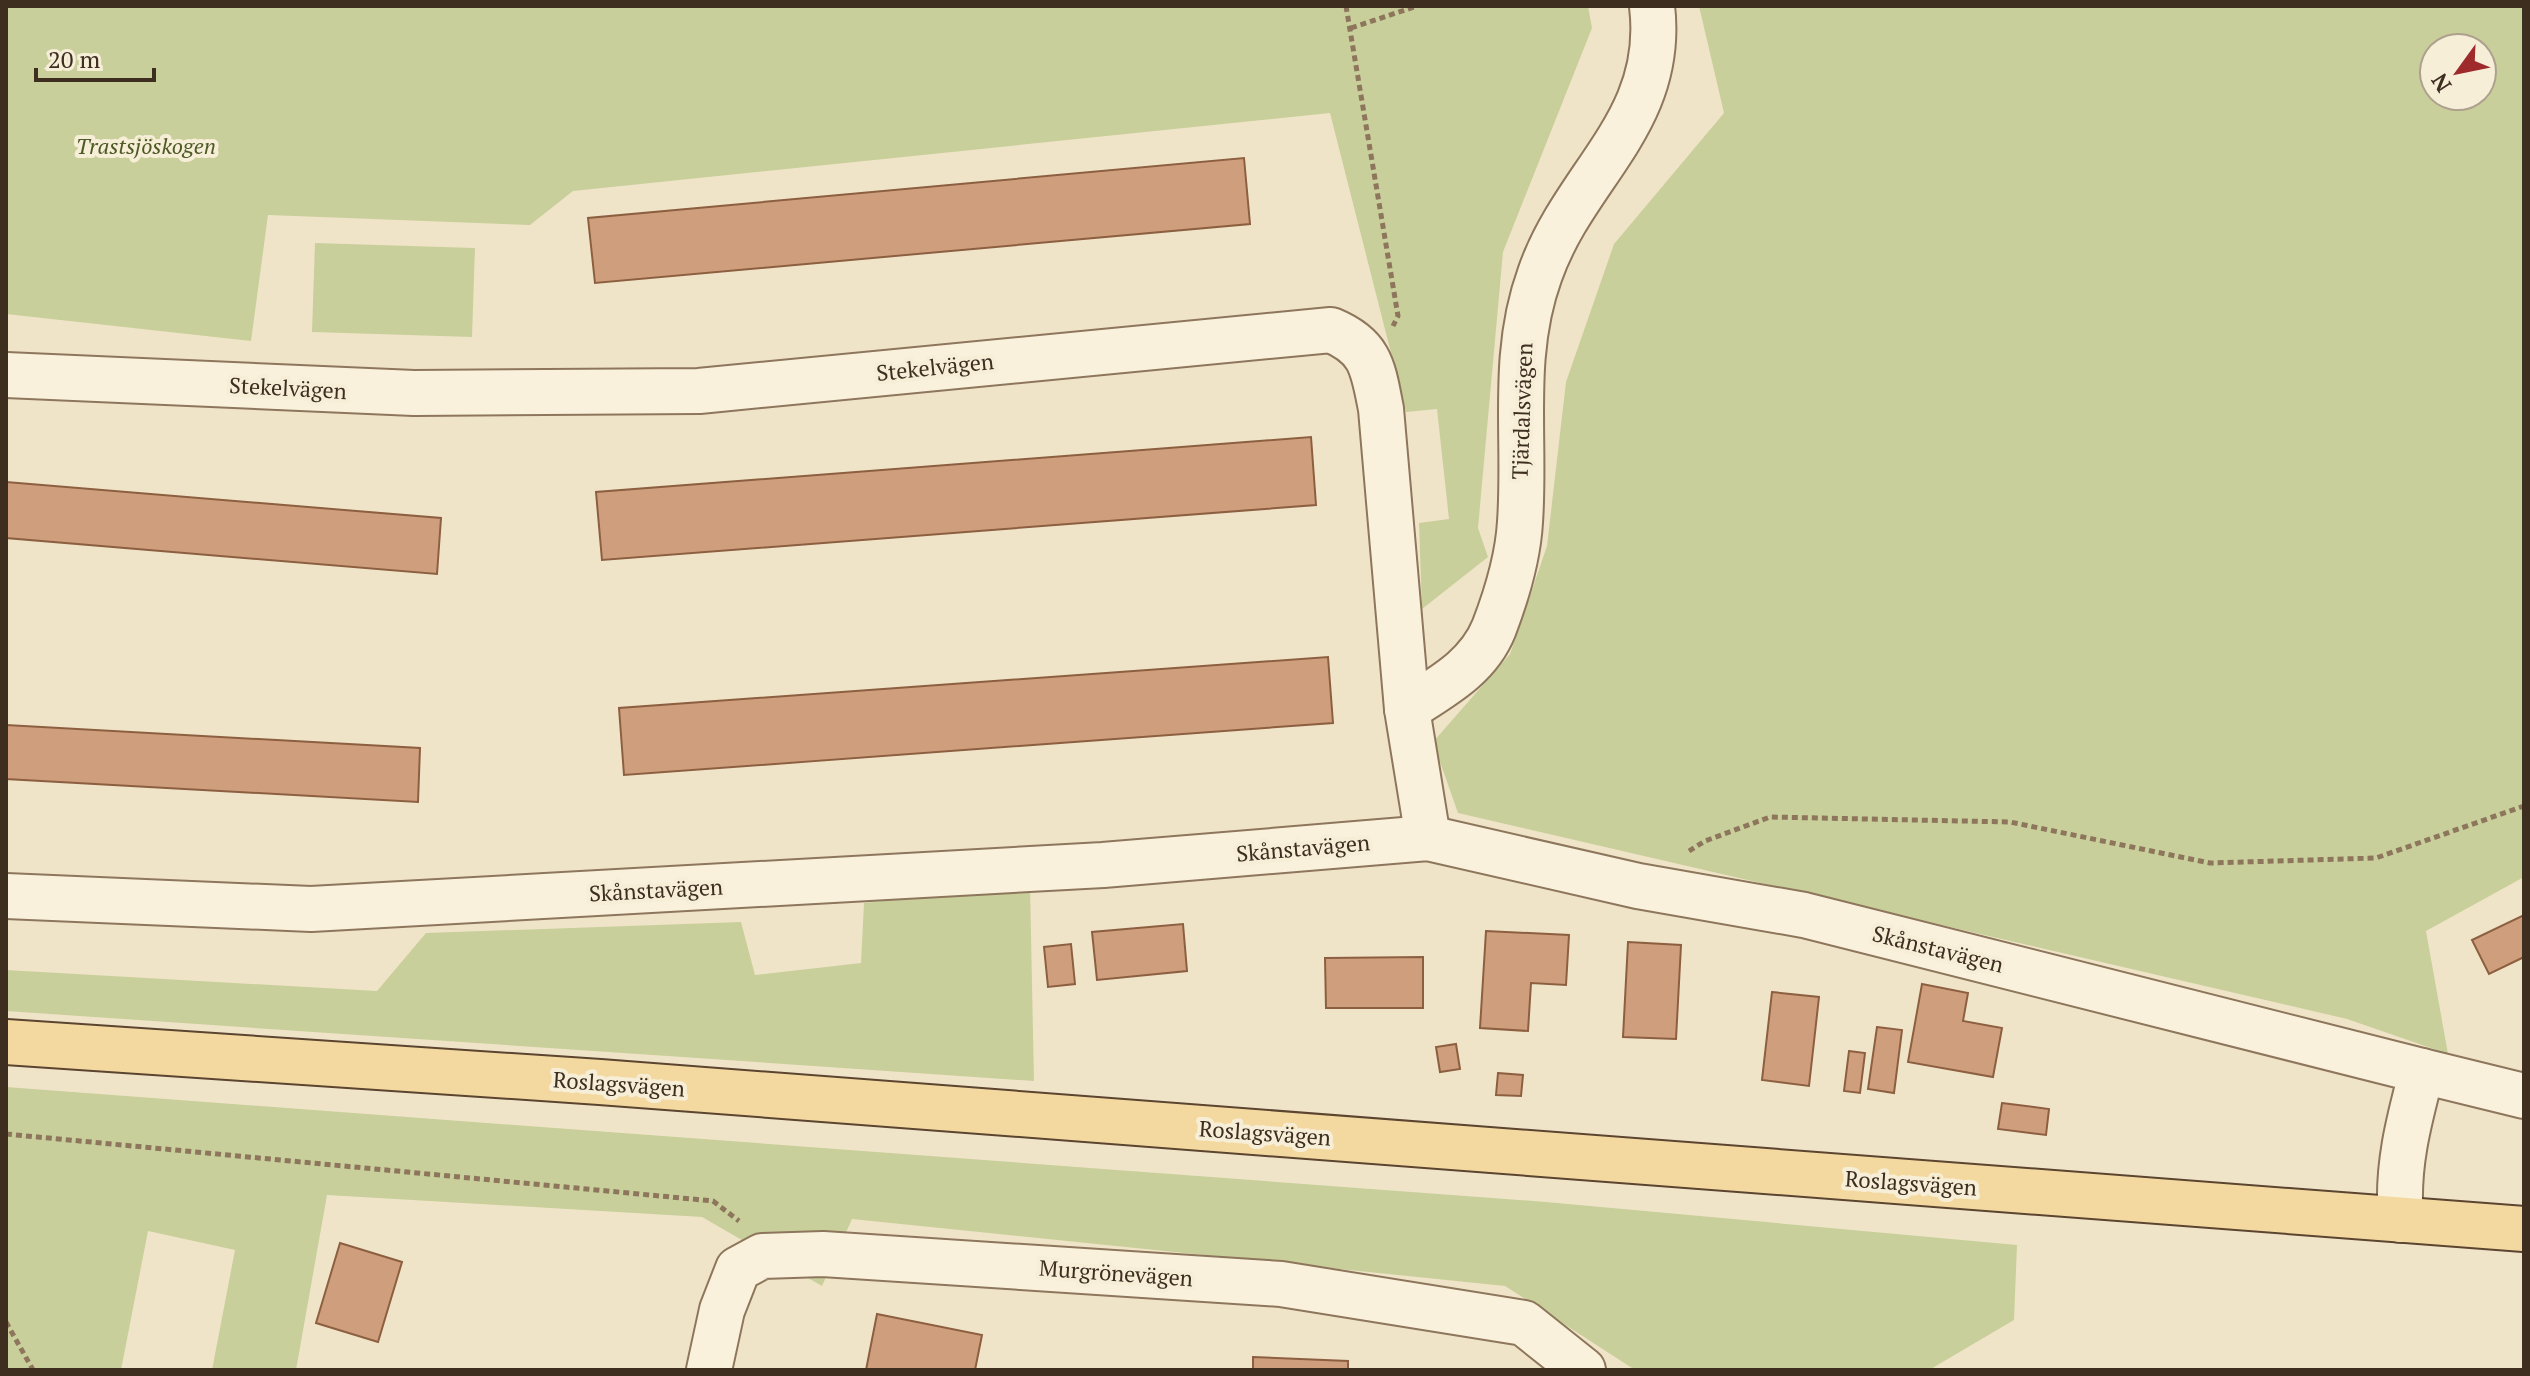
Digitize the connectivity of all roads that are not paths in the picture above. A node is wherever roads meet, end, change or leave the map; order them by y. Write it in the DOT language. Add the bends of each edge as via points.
graph roads {
  1 [pos="1652,6"];
  2 [pos="6,375"];
  3 [pos="1407,709"];
  4 [pos="1428,838"];
  5 [pos="6,896"];
  6 [pos="6,1042"];
  7 [pos="2422,1071"];
  8 [pos="2524,1096"];
  9 [pos="2401,1220"];
  10 [pos="2524,1229"];
  11 [pos="709,1370"];
  12 [pos="1583,1370"];
  1 -- 3 [label="street, Tjärdalsvägen" via="1655,55 1638,108 1556,239 1530,306 1519,389 1520,522 1503,602 1472,663"];
  2 -- 3 [label="street, Stekelvägen" via="414,393 699,391 1331,330 1355,342 1373,366"];
  3 -- 4 [label="street"];
  4 -- 5 [label="street, Skånstavägen" via="1088,866 311,909"];
  4 -- 7 [label="street, Skånstavägen" via="1638,886 1804,915"];
  6 -- 9 [label="main road, Roslagsvägen" via="600,1082"];
  7 -- 8 [label="street, Skånstavägen"];
  7 -- 9 [label="street" via="2398,1188"];
  9 -- 10 [label="main road, Roslagsvägen"];
  11 -- 12 [label="street, Murgrönevägen" via="738,1269 762,1256 823,1254 1281,1284 1524,1323"];
}
